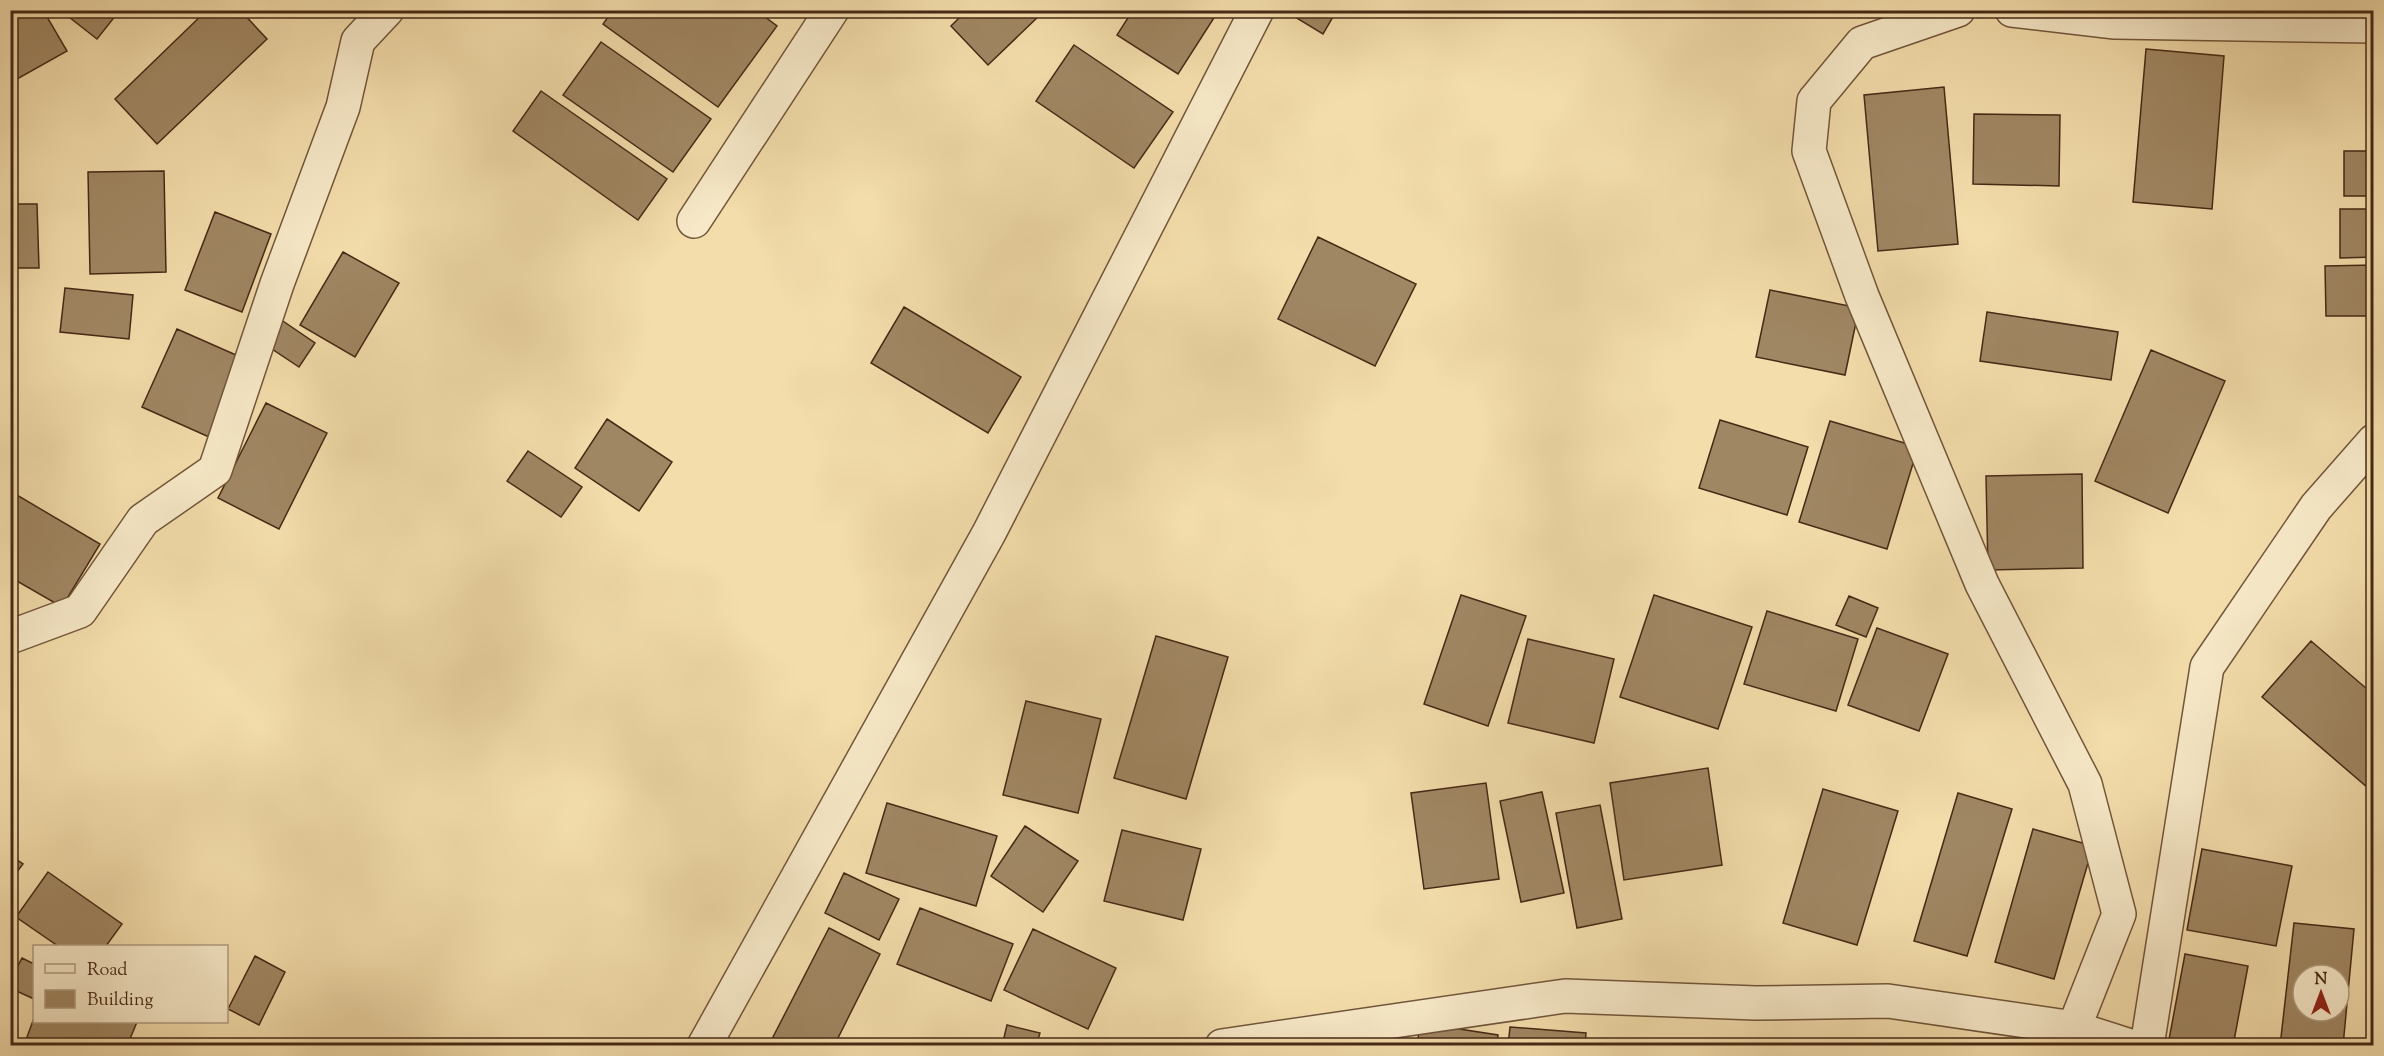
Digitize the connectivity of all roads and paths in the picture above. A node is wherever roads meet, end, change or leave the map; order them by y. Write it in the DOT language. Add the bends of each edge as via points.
graph roads {
  1 [pos="387,10"];
  2 [pos="832,10"];
  3 [pos="1257,10"];
  4 [pos="1958,10"];
  5 [pos="2012,10"];
  6 [pos="2359,20"];
  7 [pos="694,221"];
  8 [pos="2373,441"];
  9 [pos="10,637"];
  10 [pos="2074,1028"];
  11 [pos="704,1046"];
  12 [pos="1222,1046"];
  13 [pos="2130,1046"];
  14 [pos="2147,1046"];
  1 -- 9 [label="street" via="358,41 343,107 277,284 215,470 143,520 80,611"];
  2 -- 7 [label="street"];
  3 -- 11 [label="street" via="990,533"];
  4 -- 10 [label="street" via="1862,43 1814,101 1809,151 1862,296 1982,584 2085,784 2119,914"];
  5 -- 6 [label="street" via="2115,22"];
  8 -- 14 [label="street" via="2316,507 2207,667"];
  10 -- 12 [label="street" via="1888,1001 1756,1003 1565,996"];
  10 -- 13 [label="street"];
}
